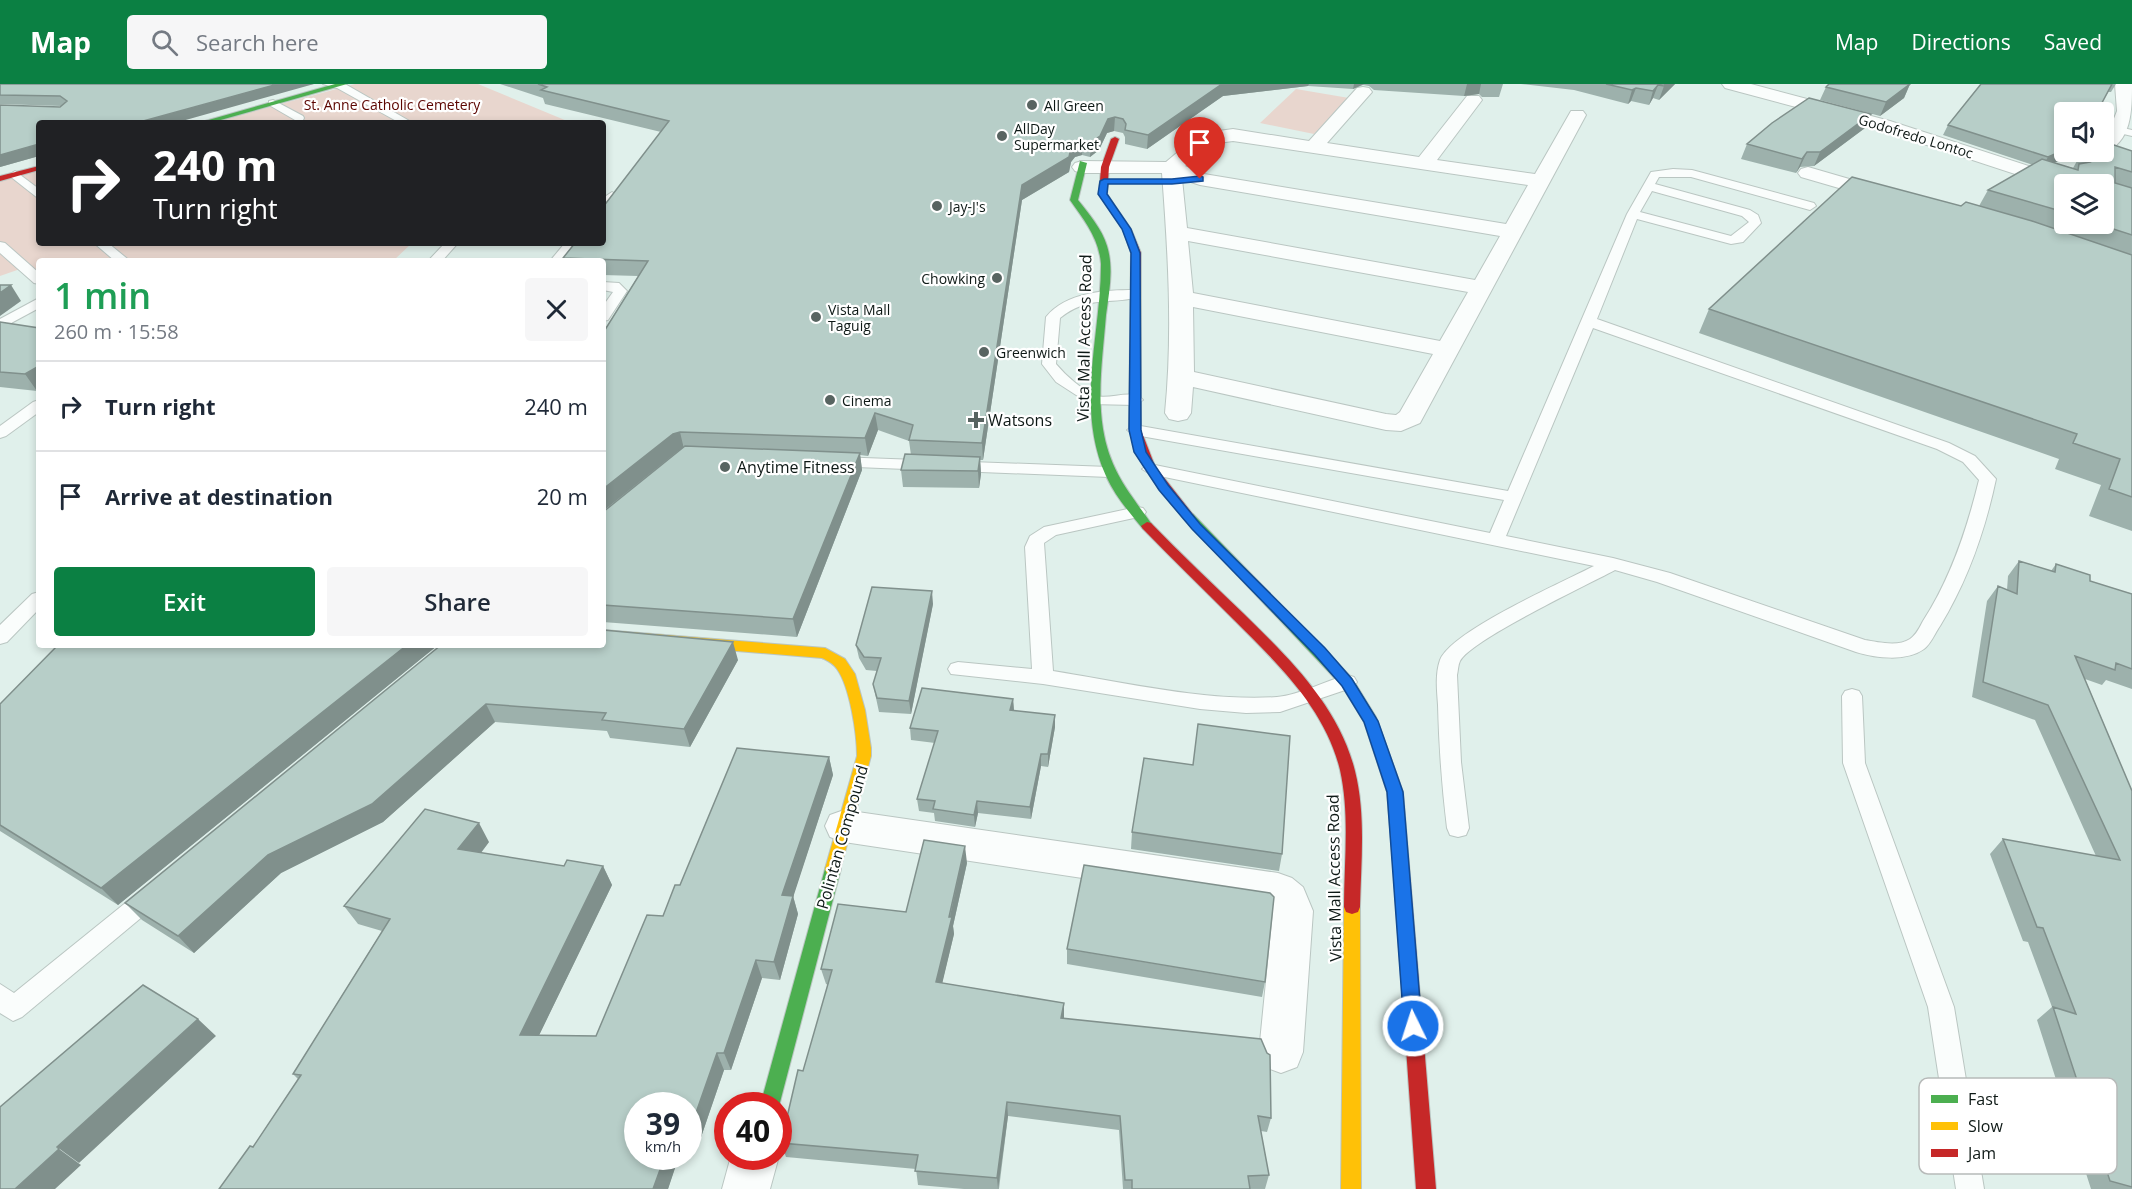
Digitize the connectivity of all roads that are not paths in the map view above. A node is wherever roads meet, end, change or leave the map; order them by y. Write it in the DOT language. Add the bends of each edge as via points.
graph roads {
  1 [pos="337,84"];
  2 [pos="1731,84"];
  3 [pos="2124,84"];
  4 [pos="1363,93"];
  5 [pos="1473,100"];
  6 [pos="273,103"];
  7 [pos="1577,115"];
  8 [pos="299,118"];
  9 [pos="213,120"];
  10 [pos="403,120"];
  11 [pos="2125,131"];
  12 [pos="1115,139"];
  13 [pos="1313,148"];
  14 [pos="1424,164"];
  15 [pos="36,169"];
  16 [pos="1081,170"];
  17 [pos="1808,173"];
  18 [pos="1105,174"];
  19 [pos="15,175"];
  20 [pos="1171,175"];
  21 [pos="2054,176"];
  22 [pos="0,179"];
  23 [pos="1540,181"];
  24 [pos="1648,186"];
  25 [pos="36,192"];
  26 [pos="1910,202"];
  27 [pos="1810,206"];
  28 [pos="1633,214"];
  29 [pos="1176,232"];
  30 [pos="1513,232"];
  31 [pos="0,246"];
  32 [pos="104,246"];
  33 [pos="449,246"];
  34 [pos="570,246"];
  35 [pos="119,258"];
  36 [pos="438,258"];
  37 [pos="560,258"];
  38 [pos="36,277"];
  39 [pos="606,286"];
  40 [pos="1482,288"];
  41 [pos="1104,294"];
  42 [pos="1134,294"];
  43 [pos="1181,298"];
  44 [pos="36,304"];
  45 [pos="606,312"];
  46 [pos="1588,321"];
  47 [pos="0,325"];
  48 [pos="1448,350"];
  49 [pos="1183,377"];
  50 [pos="1135,400"];
  51 [pos="1095,401"];
  52 [pos="36,407"];
  53 [pos="1178,413"];
  54 [pos="1135,430"];
  55 [pos="0,433"];
  56 [pos="826,462"];
  57 [pos="1150,469"];
  58 [pos="1108,472"];
  59 [pos="1514,497"];
  60 [pos="1137,512"];
  61 [pos="1496,539"];
  62 [pos="1613,564"];
  63 [pos="36,601"];
  64 [pos="606,635"];
  65 [pos="0,637"];
  66 [pos="958,669"];
  67 [pos="1043,677"];
  68 [pos="1347,682"];
  69 [pos="1313,694"];
  70 [pos="1852,696"];
  71 [pos="844,826"];
  72 [pos="1458,828"];
  73 [pos="170,880"];
  74 [pos="0,996"];
  75 [pos="1281,1052"];
  76 [pos="1953,1078"];
  77 [pos="773,1092"];
  78 [pos="751,1170"];
  79 [pos="1969,1174"];
  80 [pos="746,1189"];
  81 [pos="1351,1189"];
  82 [pos="1426,1189"];
  83 [pos="1971,1189"];
  1 -- 6 [label="street"];
  1 -- 10 [label="lane"];
  2 -- 21 [label="street, Godofredo Lontoc" via="1884,125 2043,177"];
  3 -- 11 [label="street" via="2129,96"];
  4 -- 13 [label="street"];
  5 -- 14 [label="street"];
  6 -- 8 [label="lane"];
  6 -- 9 [label="street"];
  7 -- 23 [label="street"];
  12 -- 18 [label="street"];
  13 -- 14 [label="street"];
  13 -- 20 [label="street" via="1217,136 1205,139"];
  14 -- 23 [label="street"];
  15 -- 19 [label="street"];
  16 -- 18 [label="street"];
  16 -- 41 [label="street, Vista Mall Access Road" via="1074,200 1098,233 1105,255"];
  17 -- 26 [label="street"];
  18 -- 20 [label="street"];
  18 -- 42 [label="street" via="1103,194 1127,229 1136,253"];
  19 -- 22 [label="street"];
  19 -- 25 [label="lane"];
  20 -- 29 [label="street"];
  20 -- 30 [label="street"];
  23 -- 30 [label="street"];
  24 -- 27 [label="lane" via="1655,174 1692,174"];
  24 -- 28 [label="lane"];
  24 -- 28 [label="lane" via="1746,213 1755,223 1738,239 1731,240"];
  28 -- 46 [label="lane"];
  29 -- 40 [label="street"];
  29 -- 43 [label="street"];
  30 -- 40 [label="street"];
  31 -- 38 [label="lane"];
  32 -- 35 [label="lane"];
  33 -- 36 [label="lane"];
  34 -- 37 [label="lane"];
  39 -- 45 [label="lane" via="620,291"];
  40 -- 48 [label="street"];
  41 -- 42 [label="lane"];
  41 -- 51 [label="street, Vista Mall Access Road"];
  41 -- 51 [label="lane" via="1069,305 1053,317 1049,364 1061,379"];
  42 -- 50 [label="street"];
  43 -- 48 [label="street"];
  43 -- 49 [label="street"];
  44 -- 47 [label="lane"];
  46 -- 59 [label="lane"];
  46 -- 62 [label="lane" via="1943,446 1969,459 1988,478 1965,555 1939,612 1918,644 1895,650 1863,647 1663,577"];
  48 -- 49 [label="street" via="1411,417 1401,423"];
  49 -- 53 [label="street"];
  50 -- 51 [label="lane"];
  50 -- 54 [label="street"];
  51 -- 58 [label="street, Vista Mall Access Road" via="1099,440"];
  52 -- 55 [label="lane"];
  54 -- 57 [label="street" via="1140,452"];
  54 -- 59 [label="lane"];
  56 -- 58 [label="lane"];
  57 -- 61 [label="lane"];
  57 -- 68 [label="street" via="1196,526"];
  58 -- 60 [label="street, Vista Mall Access Road"];
  59 -- 61 [label="lane"];
  60 -- 67 [label="lane" via="1050,531 1036,540"];
  60 -- 69 [label="street, Vista Mall Access Road"];
  61 -- 62 [label="lane"];
  62 -- 72 [label="lane" via="1506,619 1461,647 1450,660 1450,762"];
  63 -- 65 [label="lane"];
  64 -- 71 [label="street, Polintan Compound" via="825,653 837,659 846,670 865,744"];
  66 -- 67 [label="lane"];
  67 -- 69 [label="lane" via="1246,705 1280,704"];
  68 -- 69 [label="lane"];
  68 -- 82 [label="street" via="1371,721 1395,792"];
  69 -- 81 [label="street, Vista Mall Access Road" via="1334,730 1346,764 1352,799"];
  70 -- 76 [label="lane" via="1854,763 1941,1007"];
  71 -- 75 [label="street" via="1284,893 1293,911"];
  71 -- 77 [label="street, Polintan Compound"];
  73 -- 74 [label="lane" via="14,1009"];
  78 -- 80 [label="street"];
  79 -- 83 [label="lane"];
}
